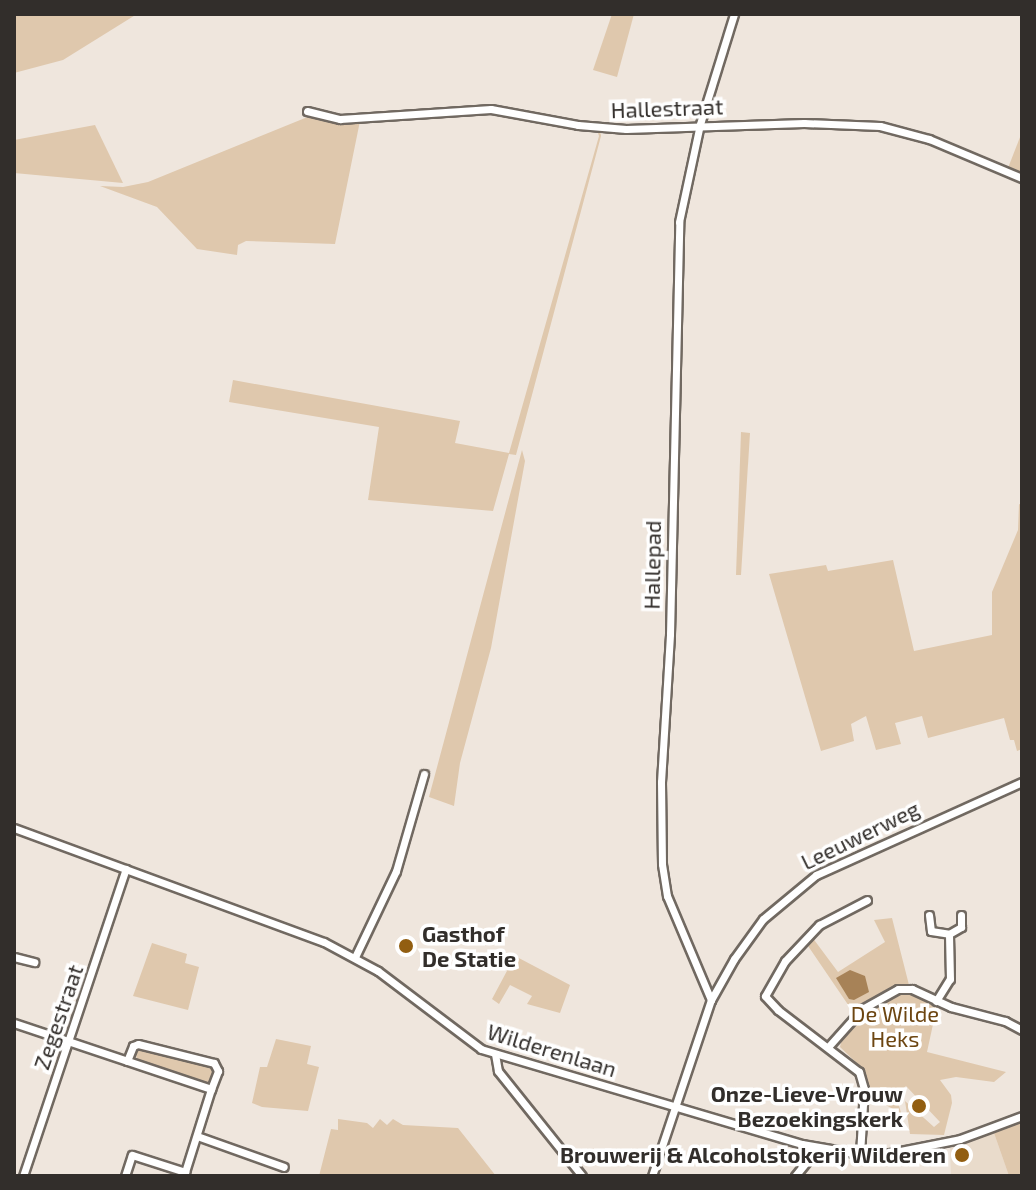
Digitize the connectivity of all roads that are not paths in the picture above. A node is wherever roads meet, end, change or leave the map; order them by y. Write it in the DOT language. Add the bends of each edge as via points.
graph roads {
  1 [pos="734,14"];
  2 [pos="307,111"];
  3 [pos="700,124"];
  4 [pos="1022,178"];
  5 [pos="424,774"];
  6 [pos="1022,782"];
  7 [pos="14,828"];
  8 [pos="126,869"];
  9 [pos="867,900"];
  10 [pos="929,915"];
  11 [pos="961,915"];
  12 [pos="949,934"];
  13 [pos="14,957"];
  14 [pos="355,957"];
  15 [pos="34,962"];
  16 [pos="711,1000"];
  17 [pos="936,1001"];
  18 [pos="14,1023"];
  19 [pos="1022,1030"];
  20 [pos="69,1041"];
  21 [pos="828,1047"];
  22 [pos="495,1054"];
  23 [pos="127,1061"];
  24 [pos="211,1089"];
  25 [pos="674,1106"];
  26 [pos="1022,1116"];
  27 [pos="197,1136"];
  28 [pos="818,1148"];
  29 [pos="860,1154"];
  30 [pos="284,1167"];
  31 [pos="186,1174"];
  32 [pos="23,1176"];
  33 [pos="125,1176"];
  34 [pos="582,1176"];
  35 [pos="652,1176"];
  36 [pos="795,1176"];
  1 -- 3 [label="street, Hallepad"];
  2 -- 3 [label="street, Hallestraat" via="340,119 481,109 605,128"];
  3 -- 4 [label="street, Hallestraat" via="880,126 929,139"];
  3 -- 16 [label="street, Hallepad" via="679,222 661,833 667,896"];
  5 -- 14 [label="street" via="396,871"];
  6 -- 16 [label="street, Leeuwerweg" via="805,882 750,935"];
  7 -- 8 [label="street, Wilderenlaan"];
  8 -- 14 [label="street, Wilderenlaan"];
  8 -- 20 [label="street, Zegestraat"];
  9 -- 21 [label="street" via="819,925 785,961 765,996"];
  10 -- 12 [label="street" via="931,931"];
  11 -- 12 [label="street" via="961,927"];
  12 -- 17 [label="street" via="950,979"];
  13 -- 15 [label="street"];
  14 -- 22 [label="street, Wilderenlaan" via="467,1042"];
  16 -- 25 [label="street, Leeuwerweg"];
  17 -- 19 [label="street"];
  17 -- 21 [label="street" via="912,989 890,992 862,1009"];
  18 -- 20 [label="street"];
  20 -- 23 [label="street"];
  20 -- 32 [label="street, Zegestraat"];
  21 -- 29 [label="street" via="863,1079"];
  22 -- 25 [label="street, Wilderenlaan"];
  22 -- 34 [label="street" via="498,1071"];
  23 -- 24 [label="street"];
  23 -- 24 [label="street" via="138,1044 214,1063 218,1071"];
  24 -- 27 [label="street"];
  25 -- 28 [label="street, Wilderenlaan"];
  25 -- 35 [label="street, Leeuwerweg"];
  26 -- 29 [label="street, Wilderenlaan" via="947,1143"];
  27 -- 30 [label="street"];
  27 -- 31 [label="street"];
  28 -- 29 [label="street, Wilderenlaan"];
  28 -- 36 [label="street"];
  31 -- 33 [label="street" via="132,1155"];
}
